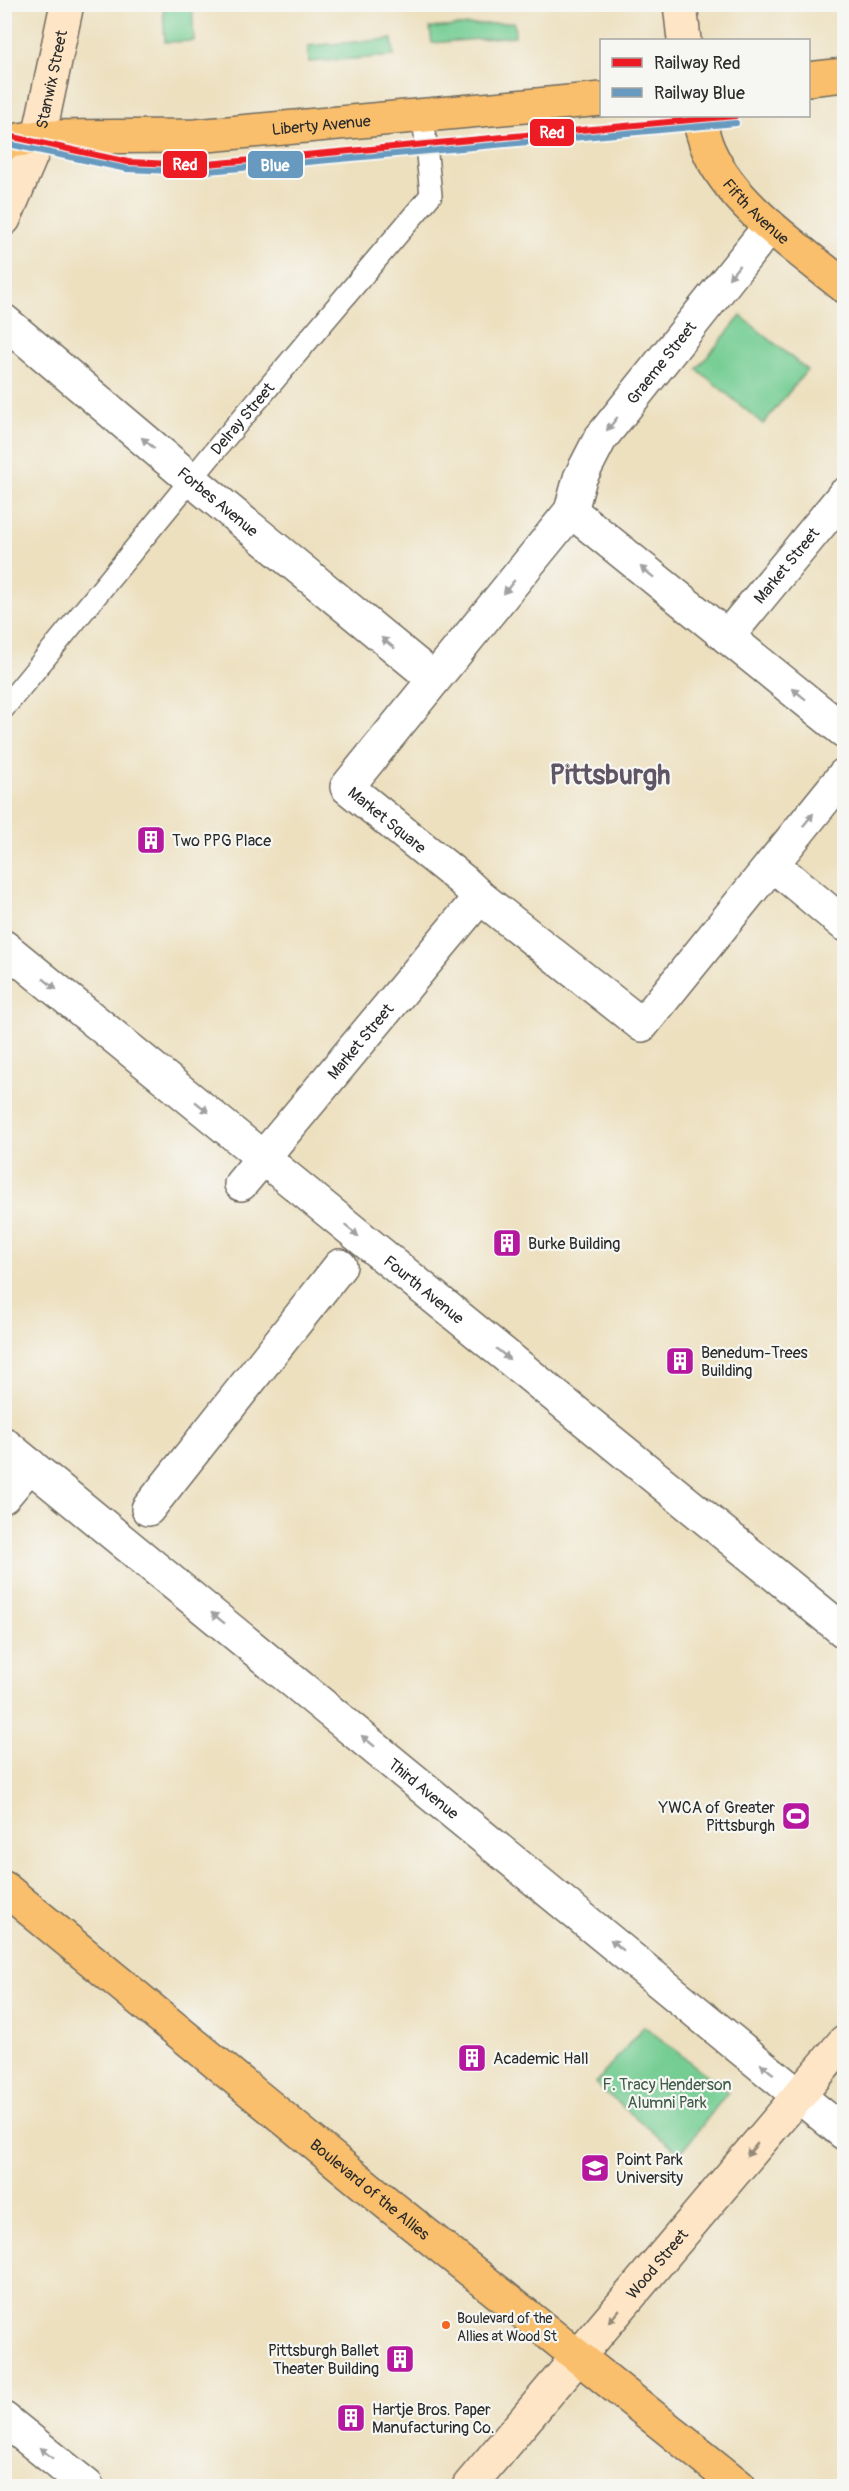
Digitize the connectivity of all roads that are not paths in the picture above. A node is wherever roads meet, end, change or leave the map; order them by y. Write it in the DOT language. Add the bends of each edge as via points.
graph roads {
  1 [pos="67,4"];
  2 [pos="680,4"];
  3 [pos="684,39"];
  4 [pos="844,75"];
  5 [pos="810,79"];
  6 [pos="600,99"];
  7 [pos="423,115"];
  8 [pos="698,117"];
  9 [pos="4,118"];
  10 [pos="39,137"];
  11 [pos="4,142"];
  12 [pos="4,219"];
  13 [pos="770,226"];
  14 [pos="844,286"];
  15 [pos="4,321"];
  16 [pos="192,480"];
  17 [pos="844,495"];
  18 [pos="571,511"];
  19 [pos="728,637"];
  20 [pos="434,679"];
  21 [pos="4,708"];
  22 [pos="844,731"];
  23 [pos="844,775"];
  24 [pos="772,864"];
  25 [pos="480,897"];
  26 [pos="844,924"];
  27 [pos="4,947"];
  28 [pos="262,1156"];
  29 [pos="241,1184"];
  30 [pos="340,1266"];
  31 [pos="4,1444"];
  32 [pos="30,1464"];
  33 [pos="4,1496"];
  34 [pos="148,1509"];
  35 [pos="844,1631"];
  36 [pos="4,1888"];
  37 [pos="844,2042"];
  38 [pos="799,2094"];
  39 [pos="844,2133"];
  40 [pos="580,2356"];
  41 [pos="4,2419"];
  42 [pos="87,2487"];
  43 [pos="469,2487"];
  44 [pos="739,2487"];
  1 -- 10 [label="main road, Stanwix Street"];
  2 -- 3 [label="main road"];
  4 -- 5 [label="main road"];
  6 -- 7 [label="main road, Liberty Avenue"];
  7 -- 10 [label="main road, Liberty Avenue" via="196,136"];
  7 -- 16 [label="lane, Delray Street" via="431,195"];
  8 -- 13 [label="main road, Fifth Avenue" via="709,151 736,192"];
  9 -- 10 [label="main road, Liberty Avenue"];
  10 -- 11 [label="main road, Liberty Avenue"];
  10 -- 12 [label="main road, Stanwix Street"];
  13 -- 14 [label="main road, Fifth Avenue"];
  13 -- 18 [label="street, Graeme Street, one-way" via="600,439 580,478"];
  16 -- 15 [label="street, Forbes Avenue, one-way"];
  20 -- 16 [label="street, Forbes Avenue, one-way"];
  16 -- 21 [label="lane, Delray Street"];
  17 -- 19 [label="street, Market Street"];
  19 -- 18 [label="street, one-way"];
  18 -- 20 [label="street, Market Square, one-way"];
  22 -- 19 [label="street, one-way"];
  20 -- 25 [label="street, Market Square" via="347,787"];
  24 -- 23 [label="street, Market Square, one-way"];
  24 -- 25 [label="street, Market Square" via="642,1025"];
  24 -- 26 [label="street"];
  25 -- 28 [label="street, Market Street"];
  27 -- 28 [label="street, Fourth Avenue, one-way"];
  28 -- 29 [label="street, Market Street"];
  28 -- 35 [label="street, Fourth Avenue, one-way"];
  30 -- 34 [label="street"];
  31 -- 32 [label="street, Third Avenue"];
  32 -- 33 [label="street"];
  38 -- 32 [label="street, Third Avenue, one-way"];
  36 -- 40 [label="main road, Boulevard of the Allies" via="388,2204"];
  37 -- 38 [label="main road, Wood Street"];
  38 -- 39 [label="street, Third Avenue"];
  38 -- 40 [label="main road, Wood Street, one-way"];
  40 -- 43 [label="main road, Wood Street"];
  40 -- 44 [label="main road, Boulevard of the Allies"];
  42 -- 41 [label="street, one-way"];
}
